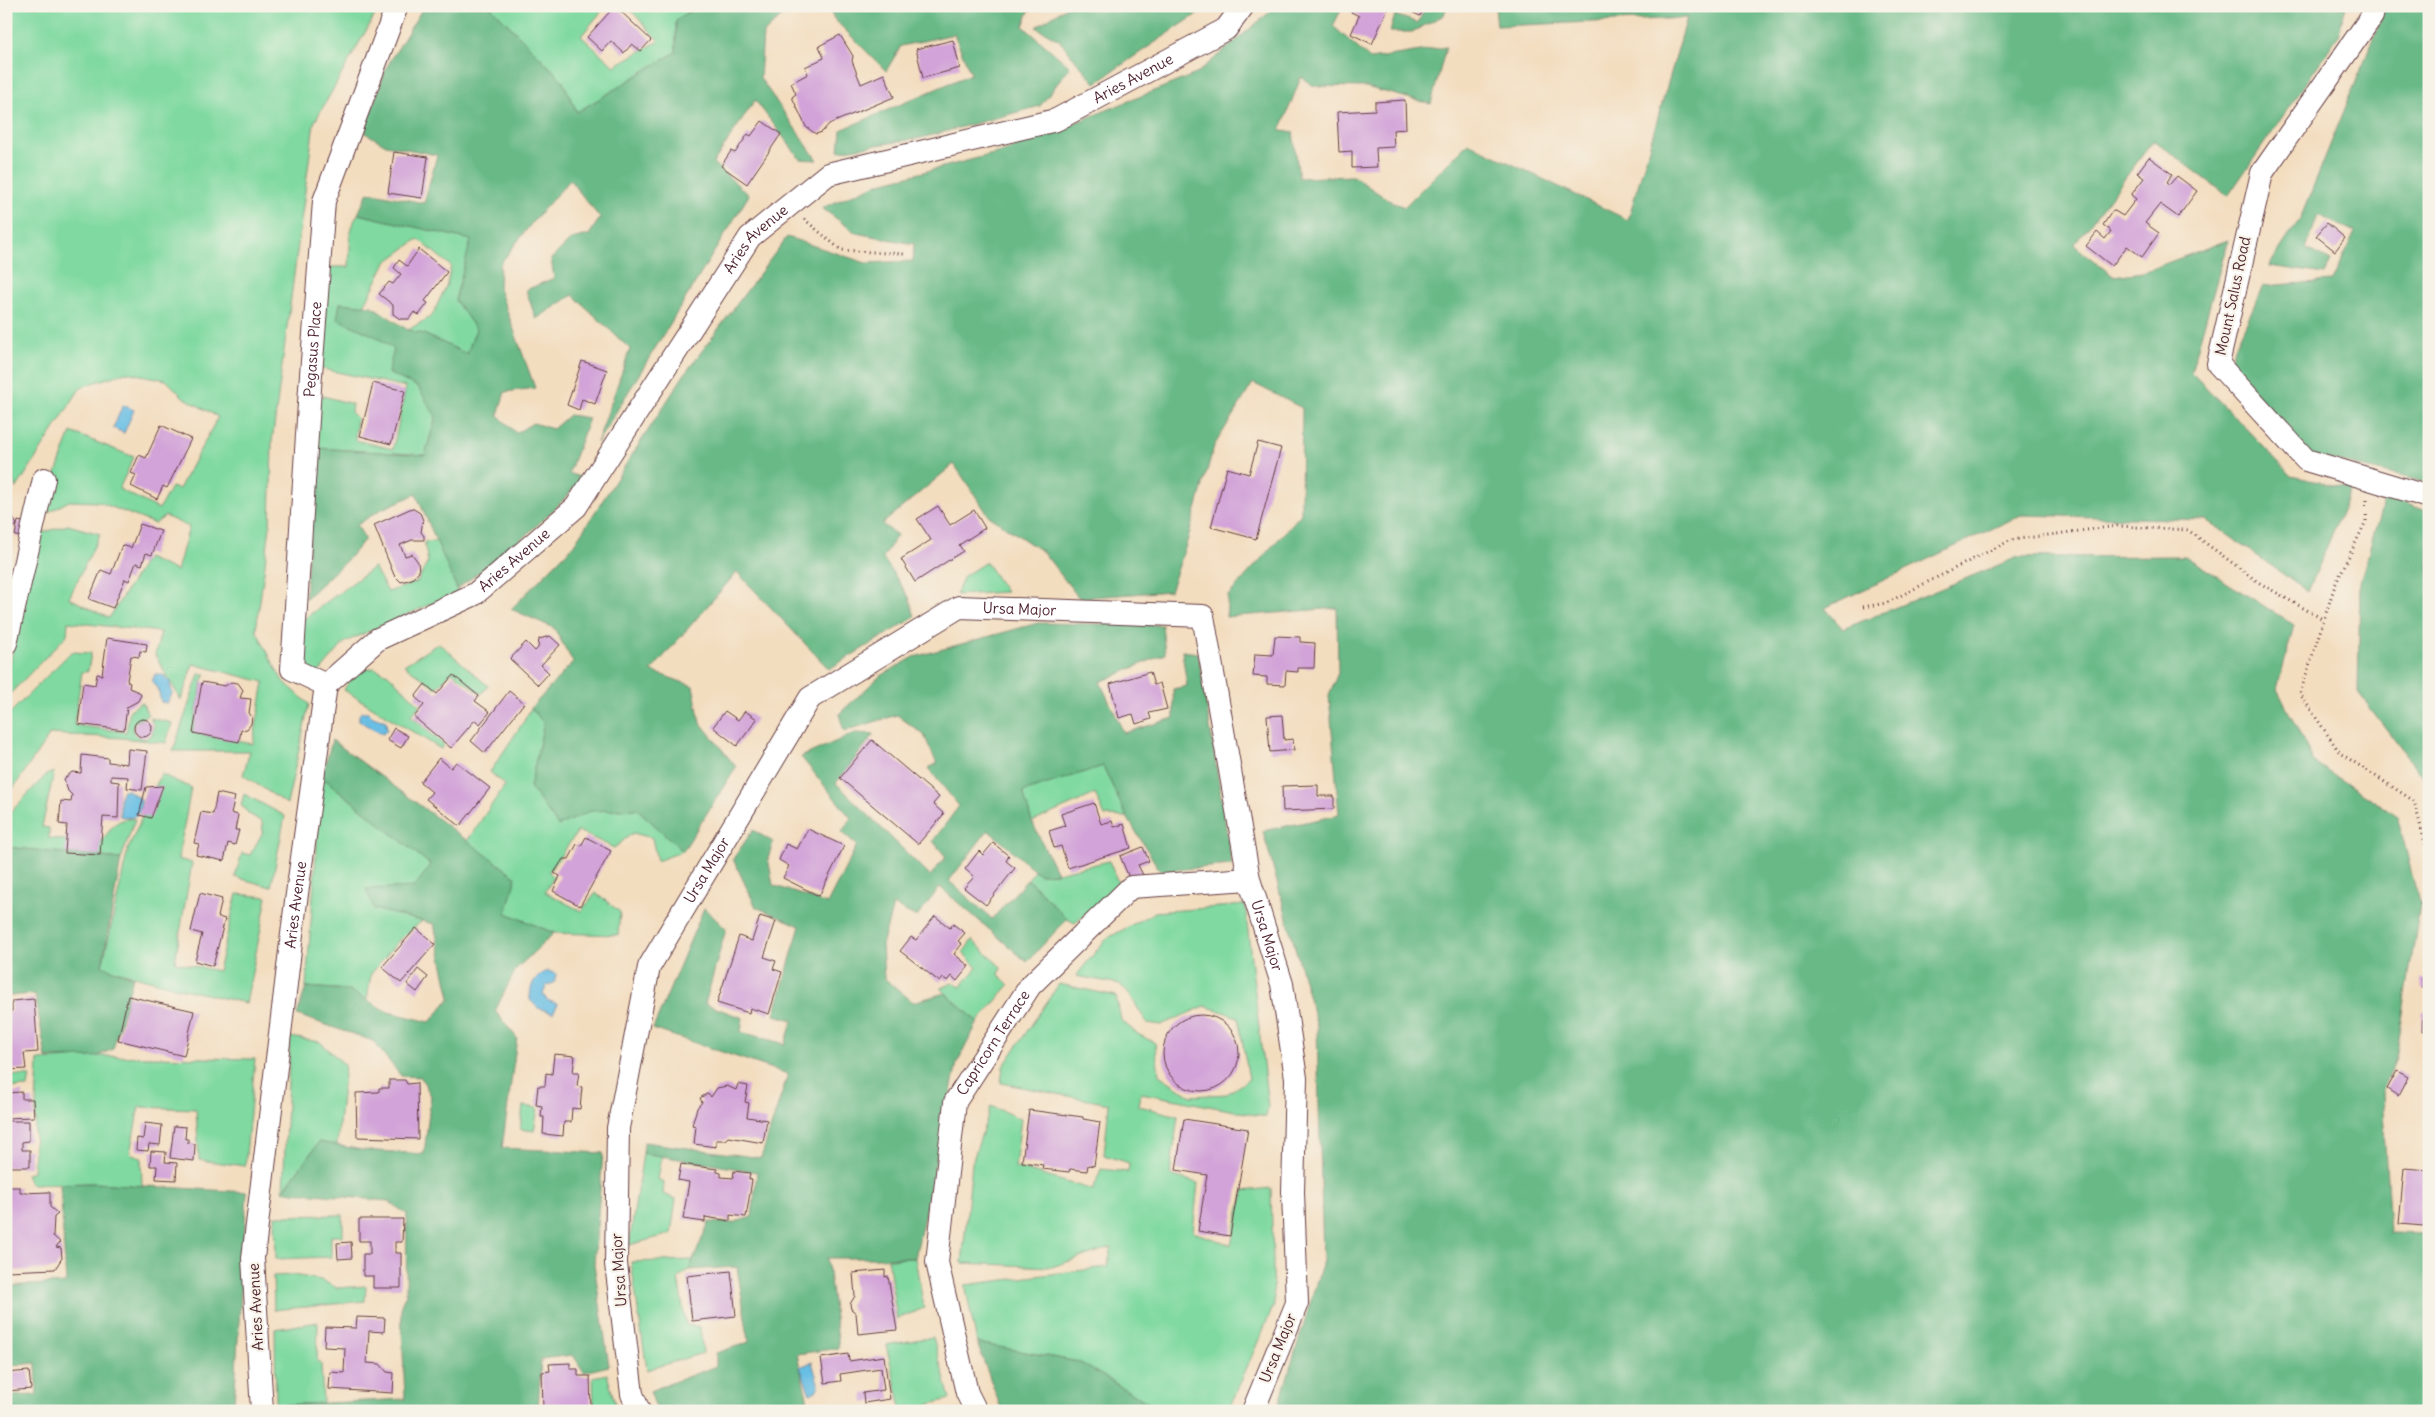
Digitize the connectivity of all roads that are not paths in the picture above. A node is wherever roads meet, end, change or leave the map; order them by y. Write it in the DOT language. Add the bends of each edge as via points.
graph roads {
  1 [pos="397,6"];
  2 [pos="1243,6"];
  3 [pos="2374,6"];
  4 [pos="44,479"];
  5 [pos="2429,498"];
  6 [pos="6,643"];
  7 [pos="326,685"];
  8 [pos="1248,880"];
  9 [pos="262,1411"];
  10 [pos="639,1411"];
  11 [pos="976,1411"];
  12 [pos="1253,1411"];
  1 -- 7 [label="street, Pegasus Place" via="324,201 292,669"];
  2 -- 7 [label="street, Aries Avenue" via="1226,29 1056,120 828,174 750,237 576,507 475,594 378,639"];
  3 -- 5 [label="street, Mount Salus Road" via="2372,16 2262,173 2218,364 2306,460"];
  4 -- 6 [label="street"];
  7 -- 9 [label="street, Aries Avenue" via="253,1258"];
  8 -- 10 [label="street, Ursa Major" via="1203,616 959,608 810,698 649,966 618,1128 616,1264 632,1394"];
  8 -- 11 [label="street, Capricorn Terrace" via="1131,887 1030,986 955,1102 938,1262 967,1393"];
  8 -- 12 [label="street, Ursa Major" via="1282,984 1296,1078 1293,1192 1297,1303"];
}
